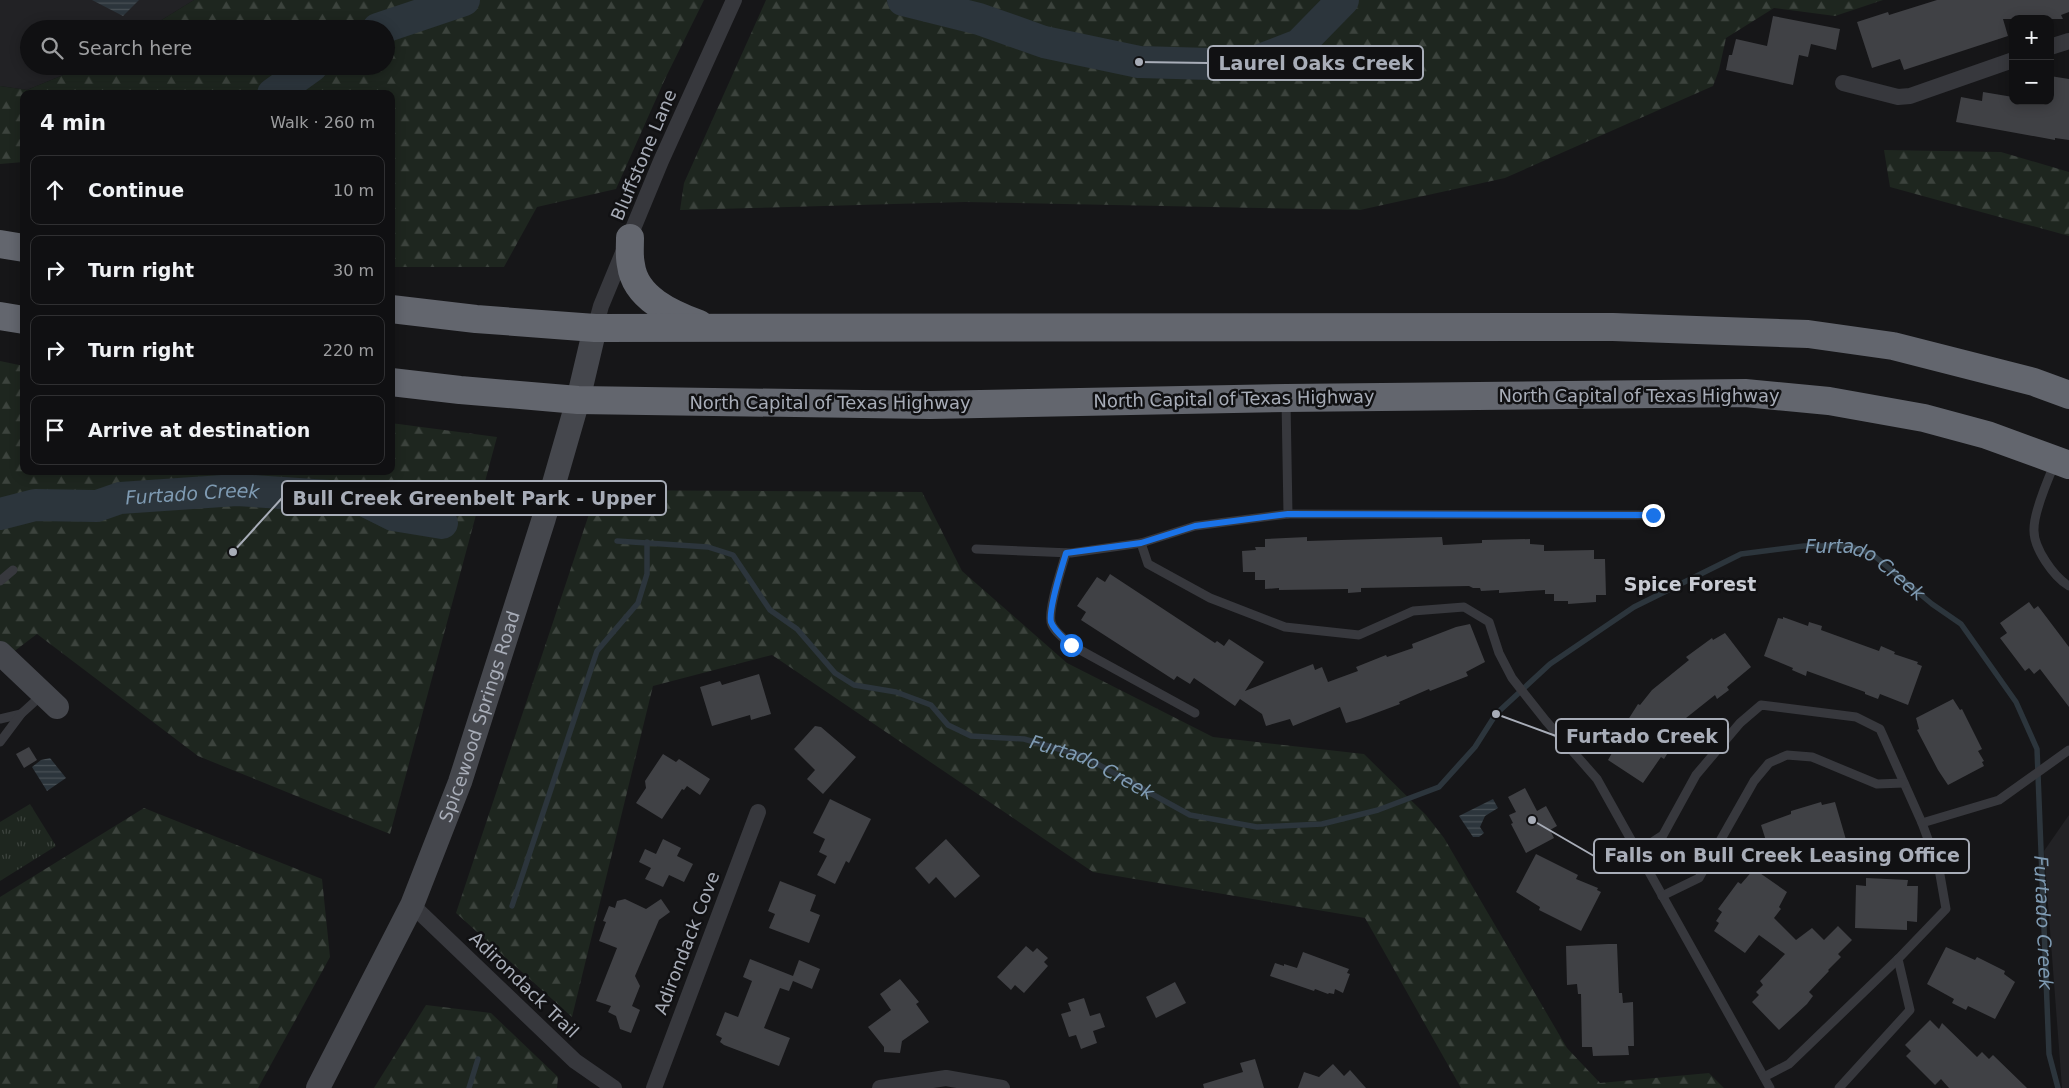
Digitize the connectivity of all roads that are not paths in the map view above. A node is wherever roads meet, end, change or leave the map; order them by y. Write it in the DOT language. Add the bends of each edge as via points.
graph roads {
  1 [pos="734,0"];
  2 [pos="2069,41"];
  3 [pos="2054,46"];
  4 [pos="2009,61"];
  5 [pos="1843,83"];
  6 [pos="630,238"];
  7 [pos="0,244"];
  8 [pos="20,247"];
  9 [pos="395,309"];
  10 [pos="0,316"];
  11 [pos="20,319"];
  12 [pos="595,328"];
  13 [pos="707,328"];
  14 [pos="395,382"];
  15 [pos="2069,396"];
  16 [pos="1286,398"];
  17 [pos="578,400"];
  18 [pos="2062,464"];
  19 [pos="1288,514"];
  20 [pos="1653,515"];
  21 [pos="1141,543"];
  22 [pos="976,549"];
  23 [pos="1066,553"];
  24 [pos="13,570"];
  25 [pos="0,581"];
  26 [pos="2069,586"];
  27 [pos="0,653"];
  28 [pos="50,700"];
  29 [pos="1195,713"];
  30 [pos="21,714"];
  31 [pos="0,719"];
  32 [pos="0,742"];
  33 [pos="2069,750"];
  34 [pos="1904,783"];
  35 [pos="758,812"];
  36 [pos="1922,822"];
  37 [pos="1637,852"];
  38 [pos="1662,896"];
  39 [pos="412,906"];
  40 [pos="1898,959"];
  41 [pos="1764,1077"];
  42 [pos="318,1088"];
  43 [pos="614,1088"];
  44 [pos="654,1088"];
  45 [pos="880,1088"];
  46 [pos="1002,1088"];
  47 [pos="1770,1088"];
  48 [pos="1839,1088"];
  1 -- 6 [label="street, Bluffstone Lane"];
  2 -- 3 [label="street"];
  4 -- 5 [label="street" via="1910,96 1898,97"];
  6 -- 12 [label="street, Bluffstone Lane"];
  6 -- 13 [label="highway" via="631,267 638,284 651,299 677,316"];
  7 -- 8 [label="highway"];
  9 -- 12 [label="highway"];
  10 -- 11 [label="highway"];
  12 -- 13 [label="highway"];
  12 -- 17 [label="main road, Spicewood Springs Road"];
  13 -- 15 [label="highway" via="1613,327 1808,334 1893,346 2034,382"];
  14 -- 17 [label="highway, North Capital of Texas Highway"];
  16 -- 17 [label="highway, North Capital of Texas Highway" via="930,405"];
  16 -- 18 [label="highway, North Capital of Texas Highway" via="1745,393 1829,401 1924,418 1987,435"];
  16 -- 19 [label="lane"];
  17 -- 39 [label="main road, Spicewood Springs Road" via="460,782"];
  18 -- 26 [label="lane" via="2045,484 2034,530 2041,555 2058,580"];
  19 -- 20 [label="lane"];
  19 -- 21 [label="lane" via="1195,526"];
  21 -- 23 [label="lane"];
  21 -- 37 [label="lane" via="1148,564 1210,598 1285,627 1358,634 1414,611 1464,606 1489,622 1512,678 1597,779"];
  22 -- 23 [label="lane"];
  23 -- 29 [label="lane" via="1051,608 1051,622 1058,632 1071,645"];
  24 -- 25 [label="lane"];
  27 -- 28 [label="main road"];
  28 -- 30 [label="lane"];
  30 -- 31 [label="lane"];
  30 -- 32 [label="lane"];
  33 -- 36 [label="lane" via="1999,800"];
  34 -- 36 [label="lane"];
  34 -- 37 [label="lane" via="1880,730 1856,717 1761,705 1740,722 1696,775 1663,835"];
  34 -- 38 [label="lane" via="1877,784 1812,757 1787,754 1769,762 1754,781 1699,878"];
  35 -- 44 [label="street, Adirondack Cove"];
  36 -- 40 [label="lane" via="1939,869 1946,909"];
  37 -- 38 [label="lane"];
  38 -- 41 [label="lane"];
  39 -- 42 [label="main road, Spicewood Springs Road"];
  39 -- 43 [label="street, Adirondack Trail" via="575,1061"];
  40 -- 41 [label="lane" via="1789,1064"];
  40 -- 48 [label="lane" via="1910,1010"];
  41 -- 47 [label="lane"];
  45 -- 46 [label="street" via="946,1078"];
}
